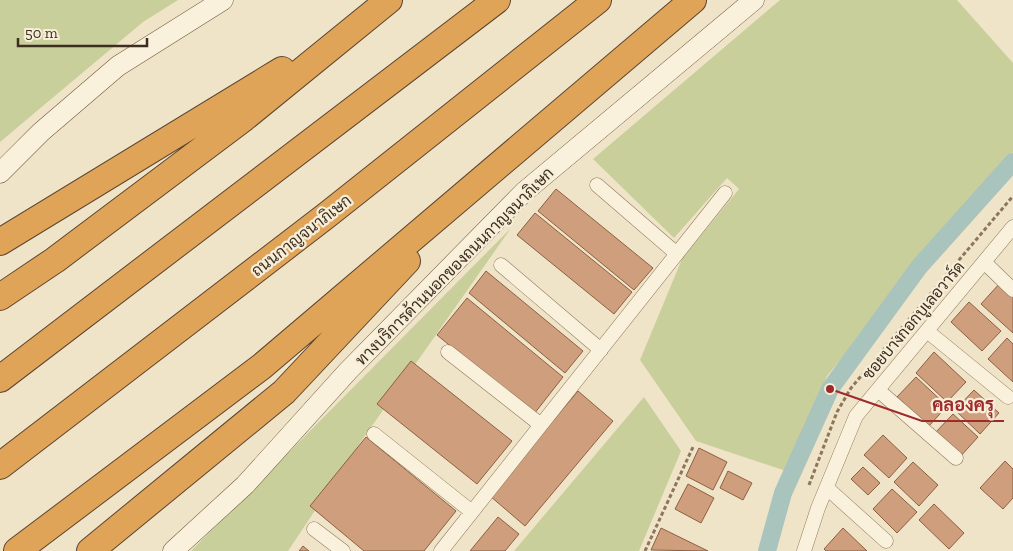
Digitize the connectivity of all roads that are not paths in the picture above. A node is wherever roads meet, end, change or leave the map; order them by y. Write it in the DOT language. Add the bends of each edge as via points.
graph roads {
  1 [pos="223,0"];
  2 [pos="389,0"];
  3 [pos="497,0"];
  4 [pos="598,0"];
  5 [pos="754,0"];
  6 [pos="687,5"];
  7 [pos="354,28"];
  8 [pos="500,162"];
  9 [pos="0,174"];
  10 [pos="597,185"];
  11 [pos="725,193"];
  12 [pos="1013,227"];
  13 [pos="0,242"];
  14 [pos="677,254"];
  15 [pos="984,262"];
  16 [pos="501,265"];
  17 [pos="1013,290"];
  18 [pos="0,297"];
  19 [pos="927,331"];
  20 [pos="601,350"];
  21 [pos="448,352"];
  22 [pos="0,379"];
  23 [pos="878,390"];
  24 [pos="1008,397"];
  25 [pos="541,425"];
  26 [pos="374,434"];
  27 [pos="956,458"];
  28 [pos="0,466"];
  29 [pos="827,488"];
  30 [pos="472,512"];
  31 [pos="314,529"];
  32 [pos="886,541"];
  33 [pos="16,551"];
  34 [pos="90,551"];
  35 [pos="172,551"];
  36 [pos="343,551"];
  37 [pos="441,551"];
  38 [pos="804,551"];
  1 -- 9 [label="main road" via="118,66 41,132"];
  2 -- 7 [label="highway"];
  3 -- 22 [label="highway"];
  4 -- 28 [label="highway, ถนนกาญจนาภิเษก" via="327,215"];
  5 -- 35 [label="main road, ทางบริการด้านนอกของถนนกาญจนาภิเษก" via="524,192 348,370 245,485"];
  6 -- 8 [label="highway"];
  7 -- 13 [label="highway"];
  7 -- 18 [label="highway" via="244,118 55,260"];
  8 -- 33 [label="highway" via="261,367"];
  8 -- 34 [label="highway" via="284,392"];
  10 -- 14 [label="street"];
  11 -- 14 [label="street"];
  12 -- 15 [label="street, ซอยบางกอกบูเลอวาร์ด"];
  14 -- 20 [label="street"];
  15 -- 17 [label="street"];
  15 -- 19 [label="street, ซอยบางกอกบูเลอวาร์ด"];
  16 -- 20 [label="street"];
  19 -- 23 [label="street, ซอยบางกอกบูเลอวาร์ด"];
  19 -- 24 [label="street"];
  20 -- 25 [label="street"];
  21 -- 25 [label="street"];
  23 -- 27 [label="street"];
  23 -- 29 [label="street, ซอยบางกอกบูเลอวาร์ด" via="856,416"];
  25 -- 30 [label="street"];
  26 -- 30 [label="street"];
  29 -- 32 [label="street"];
  29 -- 38 [label="street, ซอยบางกอกบูเลอวาร์ด"];
  30 -- 37 [label="street"];
  31 -- 36 [label="street"];
}
